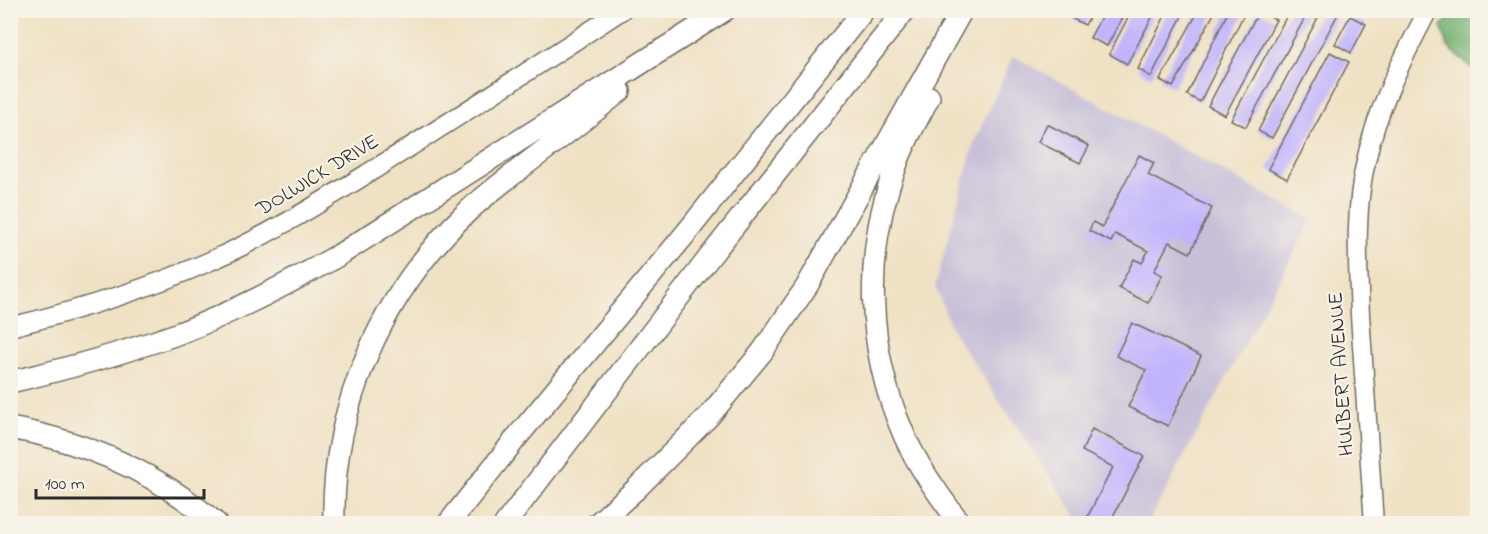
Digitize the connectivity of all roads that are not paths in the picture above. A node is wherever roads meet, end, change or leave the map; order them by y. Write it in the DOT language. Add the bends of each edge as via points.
graph roads {
  1 [pos="622,10"];
  2 [pos="864,10"];
  3 [pos="905,10"];
  4 [pos="962,10"];
  5 [pos="975,10"];
  6 [pos="1428,10"];
  7 [pos="721,13"];
  8 [pos="10,327"];
  9 [pos="10,382"];
  10 [pos="10,428"];
  11 [pos="598,523"];
  12 [pos="217,524"];
  13 [pos="334,524"];
  14 [pos="448,524"];
  15 [pos="505,524"];
  16 [pos="961,524"];
  17 [pos="1374,524"];
  1 -- 8 [label="main road, DOLWICK DRIVE" via="390,160 266,233 154,285 110,301"];
  2 -- 14 [label="highway"];
  3 -- 15 [label="highway"];
  4 -- 11 [label="highway" via="807,286 762,352 709,416"];
  5 -- 16 [label="highway" via="897,162 881,216 874,268 876,336 892,405 921,468"];
  6 -- 17 [label="main road, HULBERT AVENUE" via="1380,111 1366,160 1358,221"];
  7 -- 9 [label="highway" via="339,255 283,286 175,334 117,354"];
  7 -- 13 [label="highway" via="474,206 413,273 388,311 357,379 343,427"];
  10 -- 12 [label="highway" via="84,446 125,463 156,479"];
}
